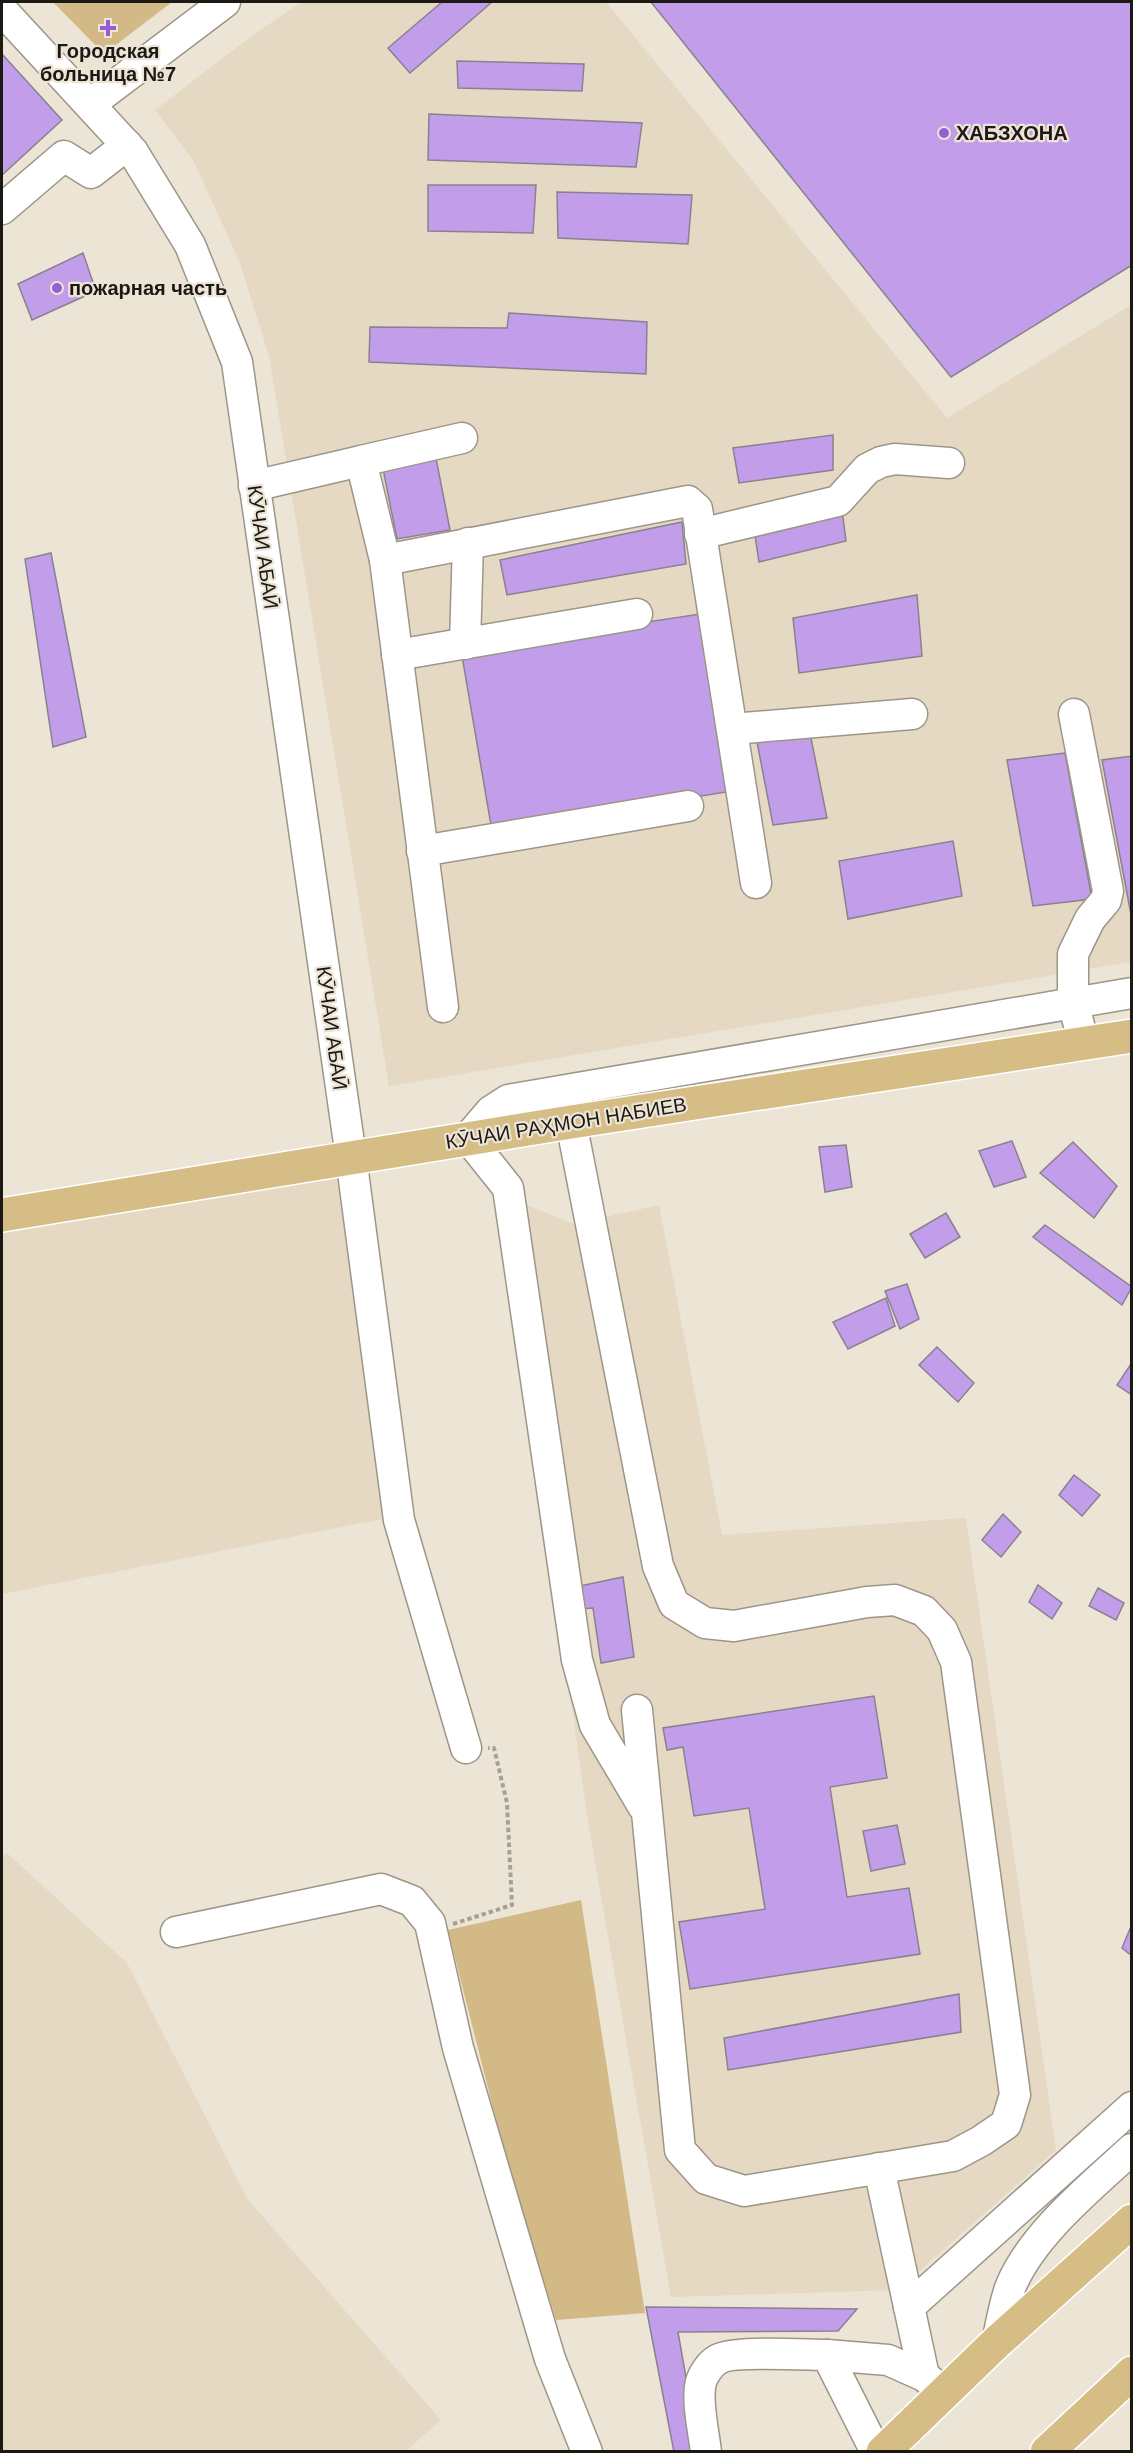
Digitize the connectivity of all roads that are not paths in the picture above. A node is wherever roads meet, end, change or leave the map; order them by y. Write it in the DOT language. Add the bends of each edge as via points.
graph roads {
  1 [pos="225,2"];
  2 [pos="2,10"];
  3 [pos="90,104"];
  4 [pos="127,145"];
  5 [pos="2,209"];
  6 [pos="462,438"];
  7 [pos="361,461"];
  8 [pos="949,464"];
  9 [pos="255,486"];
  10 [pos="700,534"];
  11 [pos="468,543"];
  12 [pos="385,560"];
  13 [pos="637,614"];
  14 [pos="465,644"];
  15 [pos="397,655"];
  16 [pos="912,714"];
  17 [pos="1074,714"];
  18 [pos="732,729"];
  19 [pos="688,806"];
  20 [pos="422,851"];
  21 [pos="756,883"];
  22 [pos="1131,993"];
  23 [pos="1073,1003"];
  24 [pos="443,1007"];
  25 [pos="909,1031"];
  26 [pos="1131,1036"];
  27 [pos="1083,1044"];
  28 [pos="914,1069"];
  29 [pos="571,1122"];
  30 [pos="468,1138"];
  31 [pos="351,1157"];
  32 [pos="2,1215"];
  33 [pos="637,1710"];
  34 [pos="466,1748"];
  35 [pos="647,1813"];
  36 [pos="176,1932"];
  37 [pos="1131,2107"];
  38 [pos="1131,2149"];
  39 [pos="879,2168"];
  40 [pos="1131,2221"];
  41 [pos="909,2307"];
  42 [pos="997,2342"];
  43 [pos="827,2355"];
  44 [pos="1131,2373"];
  45 [pos="935,2385"];
  46 [pos="587,2451"];
  47 [pos="706,2451"];
  48 [pos="876,2451"];
  49 [pos="883,2451"];
  50 [pos="1047,2451"];
  1 -- 3 [label="street"];
  2 -- 3 [label="street, КӮЧАИ АБАӢ"];
  3 -- 4 [label="street, КӮЧАИ АБАӢ"];
  4 -- 5 [label="street" via="91,173 64,156"];
  4 -- 9 [label="street, КӮЧАИ АБАӢ" via="190,245 237,362"];
  6 -- 7 [label="street"];
  7 -- 9 [label="street"];
  7 -- 12 [label="street"];
  8 -- 10 [label="street" via="896,459 881,462 867,469 838,501"];
  9 -- 31 [label="street, КӮЧАИ АБАӢ"];
  10 -- 11 [label="street" via="697,509 688,501"];
  10 -- 18 [label="street"];
  11 -- 12 [label="street"];
  11 -- 14 [label="street"];
  12 -- 15 [label="street"];
  13 -- 14 [label="street"];
  14 -- 15 [label="street"];
  15 -- 20 [label="street"];
  16 -- 18 [label="street"];
  17 -- 23 [label="street" via="1108,891 1072,954"];
  18 -- 21 [label="street"];
  19 -- 20 [label="street"];
  20 -- 24 [label="street"];
  22 -- 23 [label="street"];
  23 -- 25 [label="street"];
  23 -- 27 [label="street"];
  25 -- 28 [label="street"];
  25 -- 30 [label="street" via="508,1100 491,1111"];
  26 -- 27 [label="main road, КӮЧАИ РАҲМОН НАБИЕВ"];
  27 -- 28 [label="main road, КӮЧАИ РАҲМОН НАБИЕВ"];
  28 -- 29 [label="main road, КӮЧАИ РАҲМОН НАБИЕВ"];
  29 -- 30 [label="main road, КӮЧАИ РАҲМОН НАБИЕВ"];
  29 -- 39 [label="street" via="658,1566 674,1604 705,1623 734,1626 895,1600 924,1611 942,1630 956,1662 1015,2095 1006,2124 981,2142 953,2156"];
  30 -- 31 [label="main road, КӮЧАИ РАҲМОН НАБИЕВ"];
  30 -- 35 [label="street" via="508,1188 577,1659 595,1725"];
  31 -- 32 [label="main road, КӮЧАИ РАҲМОН НАБИЕВ"];
  31 -- 34 [label="street, КӮЧАИ АБАӢ" via="399,1520"];
  33 -- 35 [label="street"];
  35 -- 39 [label="street" via="680,2150 706,2179 744,2191"];
  36 -- 46 [label="street" via="381,1889 412,1901 430,1923 458,2048 550,2359"];
  37 -- 41 [label="street"];
  38 -- 42 [label="street" via="1068,2207 1022,2266 1010,2289"];
  39 -- 41 [label="street"];
  40 -- 42 [label="main road"];
  41 -- 45 [label="street"];
  42 -- 45 [label="main road"];
  43 -- 45 [label="street" via="888,2360"];
  43 -- 47 [label="street" via="735,2355 718,2359 701,2382 699,2398"];
  43 -- 48 [label="street"];
  44 -- 50 [label="main road"];
  45 -- 49 [label="main road"];
}
